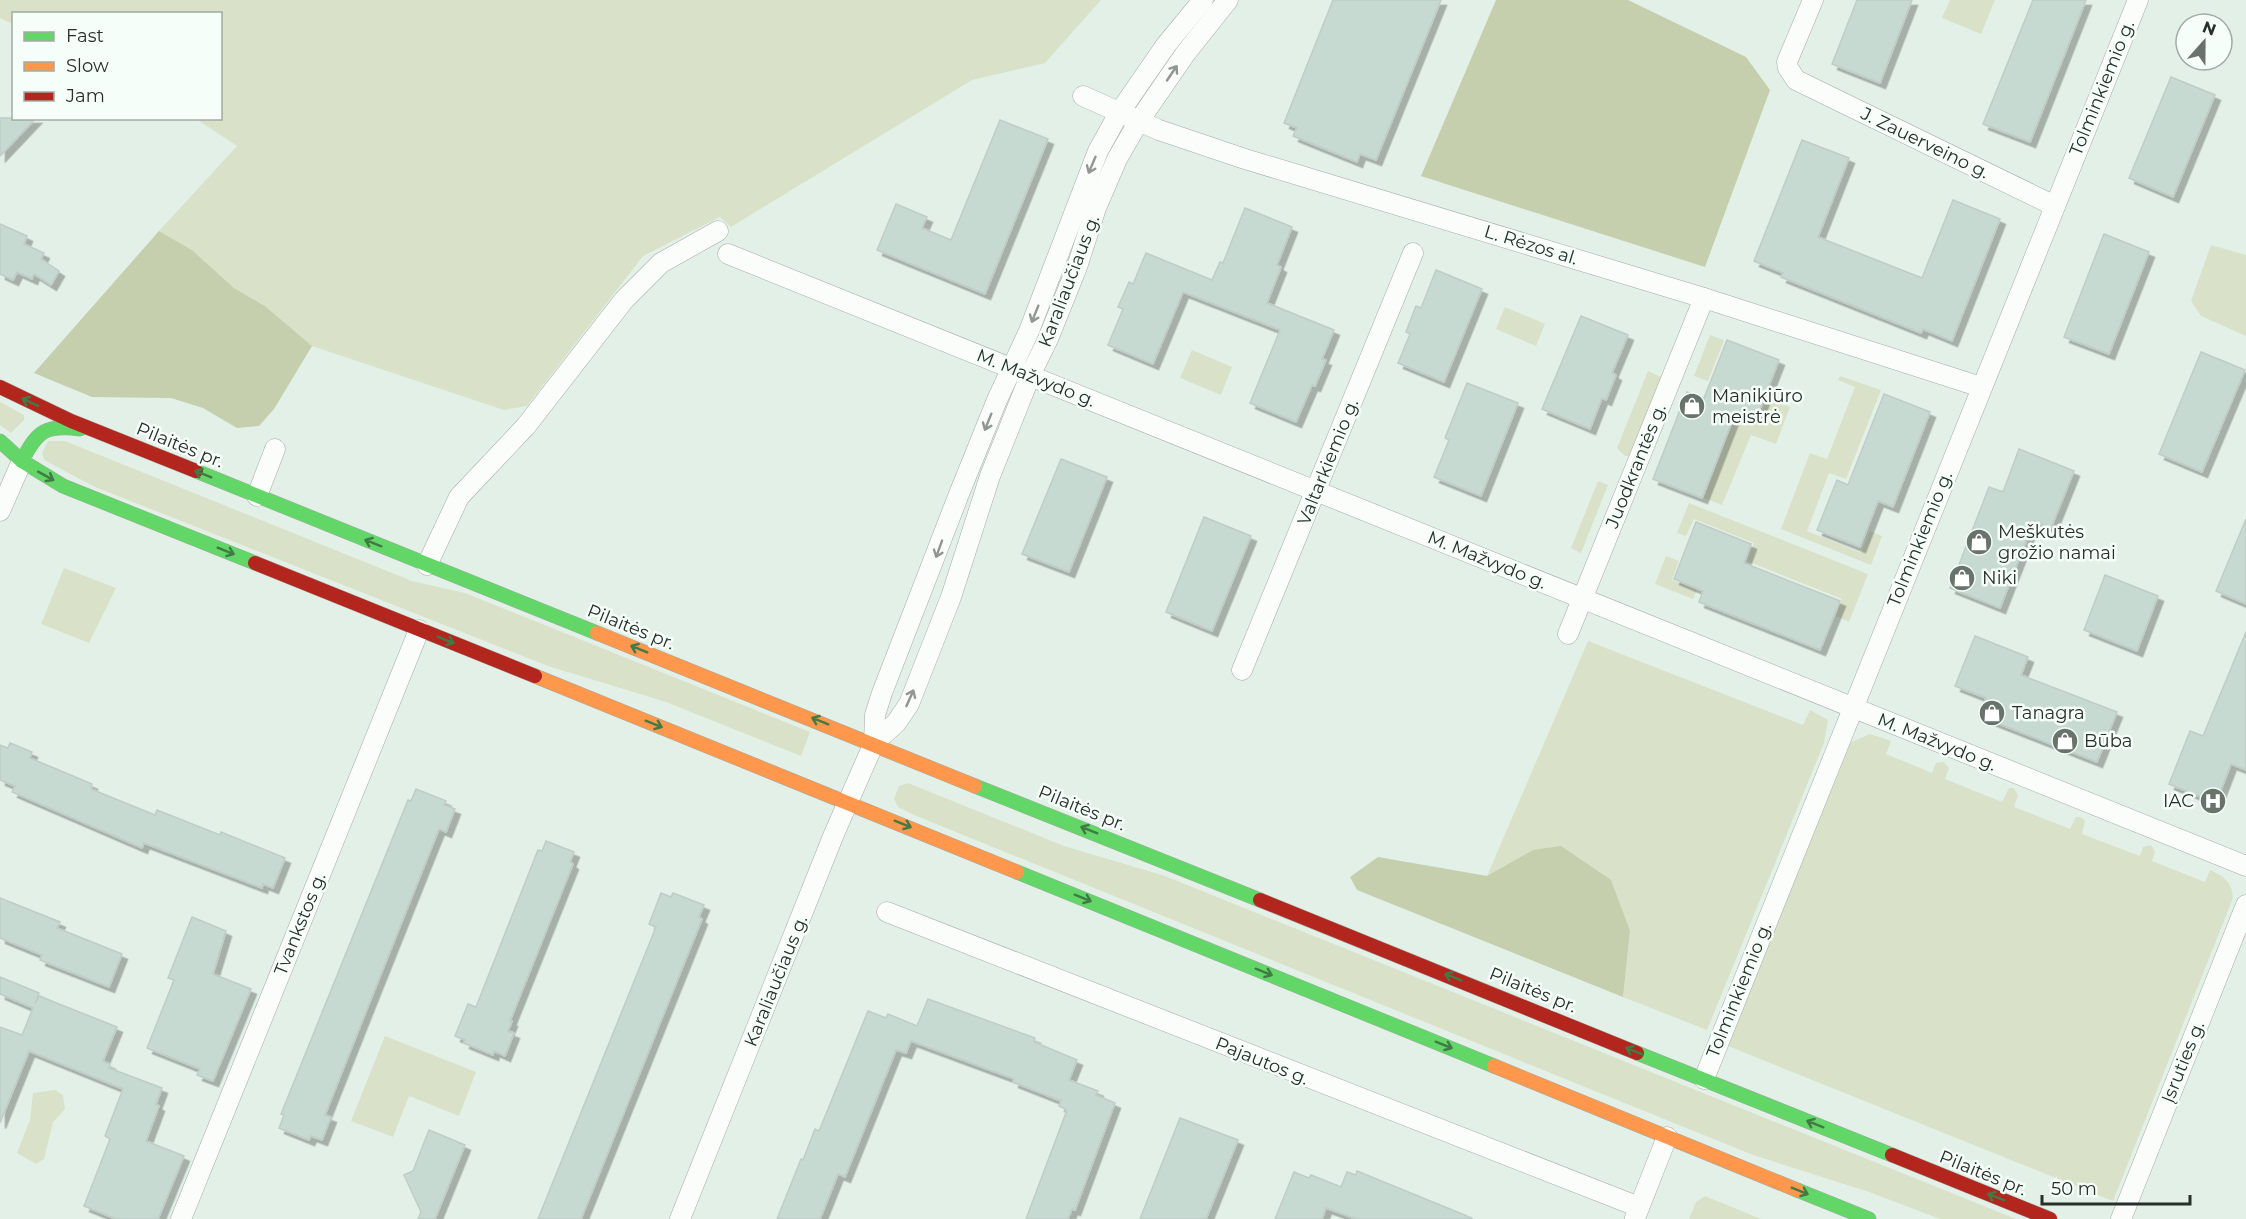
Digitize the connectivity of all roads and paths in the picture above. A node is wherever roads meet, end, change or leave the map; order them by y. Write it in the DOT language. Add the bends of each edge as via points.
graph roads {
  1 [pos="1203,0"];
  2 [pos="1228,0"];
  3 [pos="1813,0"];
  4 [pos="2138,0"];
  5 [pos="1083,96"];
  6 [pos="1119,113"];
  7 [pos="1139,121"];
  8 [pos="2055,206"];
  9 [pos="718,231"];
  10 [pos="1413,253"];
  11 [pos="728,254"];
  12 [pos="1704,298"];
  13 [pos="1011,368"];
  14 [pos="1030,376"];
  15 [pos="0,387"];
  16 [pos="1981,387"];
  17 [pos="100,432"];
  18 [pos="0,441"];
  19 [pos="276,449"];
  20 [pos="22,461"];
  21 [pos="1316,491"];
  22 [pos="257,496"];
  23 [pos="0,511"];
  24 [pos="428,565"];
  25 [pos="1582,599"];
  26 [pos="419,630"];
  27 [pos="1568,634"];
  28 [pos="1242,670"];
  29 [pos="1853,709"];
  30 [pos="874,743"];
  31 [pos="848,802"];
  32 [pos="2246,866"];
  33 [pos="2246,905"];
  34 [pos="887,912"];
  35 [pos="1704,1079"];
  36 [pos="1667,1137"];
  37 [pos="1636,1213"];
  38 [pos="181,1219"];
  39 [pos="680,1219"];
  40 [pos="1869,1219"];
  41 [pos="2050,1219"];
  42 [pos="2121,1219"];
  1 -- 6 [label="street, Karaliaučiaus g."];
  7 -- 2 [label="street, Karaliaučiaus g., one-way"];
  3 -- 8 [label="street, J. Zauerveino g." via="1788,62 1796,80"];
  4 -- 8 [label="street, Tolminkiemio g."];
  5 -- 6 [label="street, L. Rėzos al."];
  6 -- 7 [label="street, L. Rėzos al."];
  6 -- 13 [label="street, Karaliaučiaus g., one-way" via="1098,150"];
  7 -- 12 [label="street, L. Rėzos al." via="1245,159"];
  7 -- 14 [label="street, Karaliaučiaus g." via="1107,183 1077,267"];
  8 -- 16 [label="street, Tolminkiemio g."];
  9 -- 24 [label="street" via="661,263 624,300 526,426 459,497"];
  10 -- 21 [label="street, Valtarkiemio g."];
  11 -- 13 [label="street, M. Mažvydo g."];
  12 -- 16 [label="street, L. Rėzos al."];
  12 -- 25 [label="street, Juodkrantės g."];
  13 -- 14 [label="street, M. Mažvydo g."];
  13 -- 30 [label="street, Karaliaučiaus g., one-way" via="882,693 875,715"];
  14 -- 21 [label="street, M. Mažvydo g."];
  30 -- 14 [label="street, Karaliaučiaus g., one-way" via="896,723 909,704"];
  17 -- 15 [label="main road, Pilaitės pr., one-way"];
  16 -- 29 [label="street, Tolminkiemio g."];
  17 -- 20 [label="main road, Pilaitės pr." via="71,427 41,430"];
  22 -- 17 [label="main road, Pilaitės pr., one-way"];
  18 -- 20 [label="main road"];
  19 -- 22 [label="street"];
  20 -- 23 [label="street"];
  20 -- 26 [label="main road, one-way" via="63,486"];
  21 -- 25 [label="street, M. Mažvydo g."];
  21 -- 28 [label="street, Valtarkiemio g."];
  24 -- 22 [label="main road, Pilaitės pr., one-way"];
  30 -- 24 [label="main road, Pilaitės pr., one-way"];
  25 -- 27 [label="street, Juodkrantės g."];
  25 -- 29 [label="street, M. Mažvydo g."];
  26 -- 31 [label="main road, one-way"];
  26 -- 38 [label="street, Tvankstos g."];
  29 -- 32 [label="street, M. Mažvydo g."];
  29 -- 35 [label="street, Tolminkiemio g."];
  30 -- 31 [label="street, Karaliaučiaus g."];
  35 -- 30 [label="main road, Pilaitės pr., one-way"];
  31 -- 36 [label="main road, one-way"];
  31 -- 39 [label="street, Karaliaučiaus g."];
  33 -- 42 [label="street, Įsruties g."];
  34 -- 37 [label="street, Pajautos g."];
  41 -- 35 [label="main road, Pilaitės pr., one-way"];
  36 -- 37 [label="street"];
  36 -- 40 [label="main road, one-way"];
}
